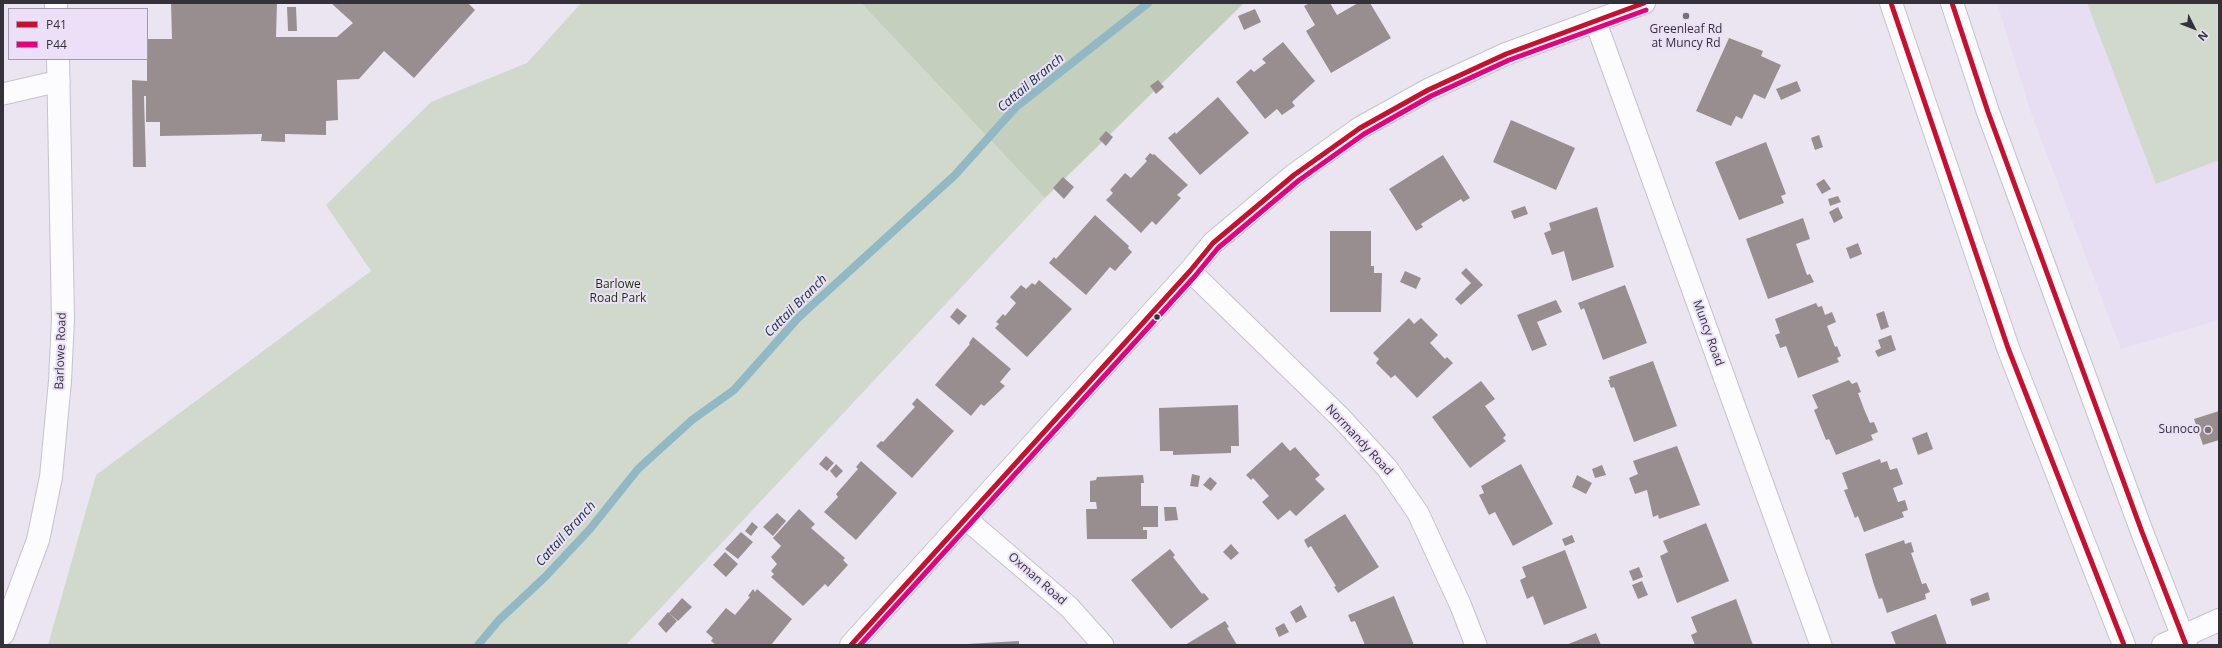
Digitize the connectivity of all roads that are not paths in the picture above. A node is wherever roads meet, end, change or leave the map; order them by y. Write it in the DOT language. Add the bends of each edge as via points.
graph roads {
  1 [pos="1644,3"];
  2 [pos="1890,3"];
  3 [pos="1952,3"];
  4 [pos="1595,20"];
  5 [pos="58,60"];
  6 [pos="59,81"];
  7 [pos="3,94"];
  8 [pos="1190,271"];
  9 [pos="966,519"];
  10 [pos="2219,620"];
  11 [pos="3,634"];
  12 [pos="2185,641"];
  13 [pos="851,645"];
  14 [pos="1104,645"];
  15 [pos="1476,645"];
  16 [pos="1822,645"];
  17 [pos="2124,645"];
  18 [pos="2163,645"];
  1 -- 4 [label="street"];
  2 -- 17 [label="street" via="2008,348"];
  3 -- 12 [label="street" via="1988,112 2142,532"];
  4 -- 8 [label="street" via="1499,57 1428,90 1360,128 1294,175 1213,243"];
  4 -- 16 [label="street, Muncy Road"];
  5 -- 6 [label="street, Barlowe Road"];
  6 -- 7 [label="street"];
  6 -- 11 [label="street, Barlowe Road" via="63,318 51,477 38,540"];
  8 -- 9 [label="street"];
  8 -- 15 [label="street, Normandy Road" via="1341,418 1387,468 1418,513"];
  9 -- 13 [label="street"];
  9 -- 14 [label="street, Oxman Road" via="1064,602"];
  10 -- 12 [label="street"];
  12 -- 18 [label="street"];
}
